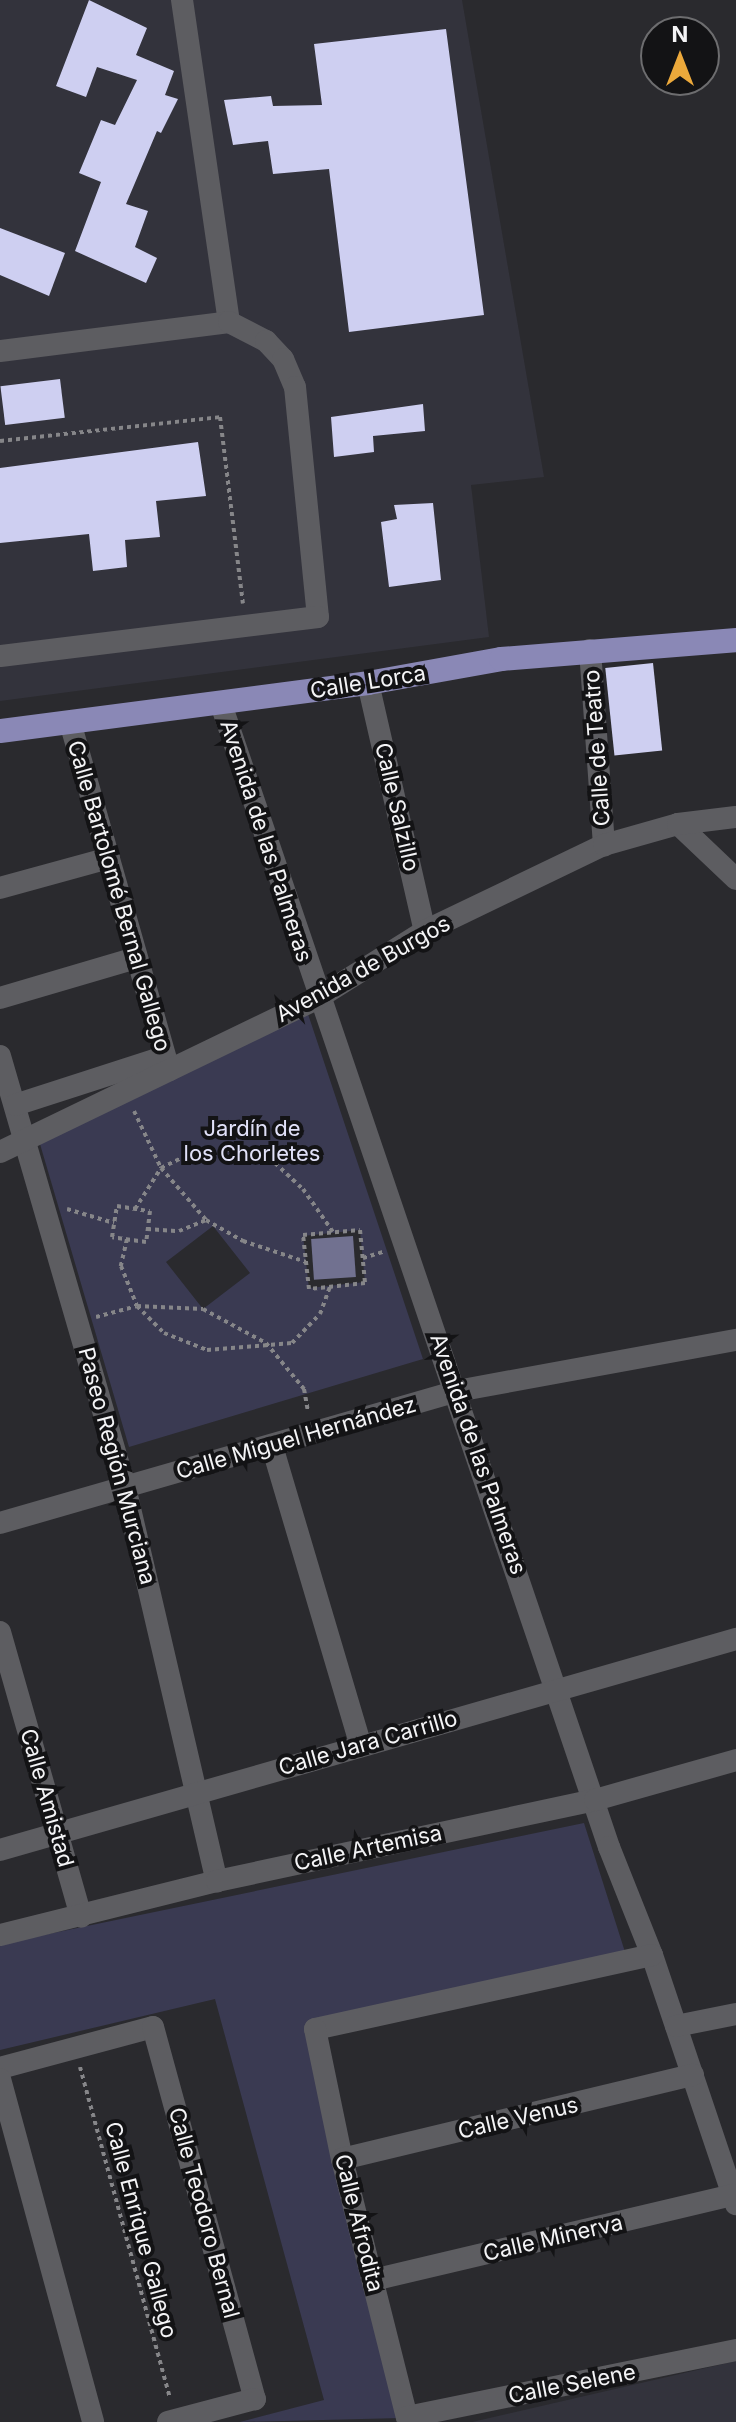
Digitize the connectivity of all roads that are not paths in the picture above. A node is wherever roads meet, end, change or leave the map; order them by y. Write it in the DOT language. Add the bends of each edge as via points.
graph roads {
  1 [pos="182,0"];
  2 [pos="229,322"];
  3 [pos="0,351"];
  4 [pos="736,640"];
  5 [pos="590,650"];
  6 [pos="0,656"];
  7 [pos="368,683"];
  8 [pos="221,704"];
  9 [pos="70,722"];
  10 [pos="0,731"];
  11 [pos="736,817"];
  12 [pos="678,824"];
  13 [pos="604,845"];
  14 [pos="109,858"];
  15 [pos="736,879"];
  16 [pos="0,888"];
  17 [pos="425,931"];
  18 [pos="136,958"];
  19 [pos="0,998"];
  20 [pos="318,998"];
  21 [pos="0,1056"];
  22 [pos="167,1063"];
  23 [pos="15,1105"];
  24 [pos="28,1143"];
  25 [pos="0,1152"];
  26 [pos="736,1340"];
  27 [pos="457,1391"];
  28 [pos="272,1446"];
  29 [pos="125,1487"];
  30 [pos="0,1523"];
  31 [pos="0,1632"];
  32 [pos="736,1639"];
  33 [pos="558,1689"];
  34 [pos="360,1744"];
  35 [pos="736,1760"];
  36 [pos="199,1792"];
  37 [pos="595,1800"];
  38 [pos="57,1835"];
  39 [pos="0,1850"];
  40 [pos="217,1881"];
  41 [pos="81,1917"];
  42 [pos="0,1935"];
  43 [pos="652,1955"];
  44 [pos="736,2014"];
  45 [pos="676,2026"];
  46 [pos="0,2068"];
  47 [pos="693,2075"];
  48 [pos="0,2079"];
  49 [pos="727,2149"];
  50 [pos="342,2159"];
  51 [pos="735,2200"];
  52 [pos="373,2280"];
  53 [pos="736,2350"];
  54 [pos="407,2417"];
  55 [pos="172,2421"];
  56 [pos="93,2422"];
  1 -- 2 [label="street"];
  2 -- 3 [label="street"];
  2 -- 6 [label="street" via="266,341 283,359 295,387 318,617"];
  4 -- 5 [label="main road, Calle Lorca"];
  5 -- 7 [label="main road, Calle Lorca" via="501,659"];
  5 -- 13 [label="street, Calle de Teatro"];
  7 -- 8 [label="main road, Calle Lorca"];
  7 -- 17 [label="street, Calle Salzillo"];
  8 -- 9 [label="main road, Calle Lorca"];
  8 -- 20 [label="street, Avenida de las Palmeras"];
  9 -- 10 [label="main road, Calle Lorca"];
  9 -- 14 [label="street, Calle Bartolomé Bernal Gallego"];
  11 -- 12 [label="street, Avenida de Burgos"];
  12 -- 13 [label="street, Avenida de Burgos"];
  12 -- 15 [label="street"];
  13 -- 17 [label="street, Avenida de Burgos"];
  14 -- 16 [label="street"];
  14 -- 18 [label="street, Calle Bartolomé Bernal Gallego"];
  17 -- 20 [label="street, Avenida de Burgos"];
  18 -- 19 [label="street"];
  18 -- 22 [label="street, Calle Bartolomé Bernal Gallego"];
  20 -- 22 [label="street, Avenida de Burgos"];
  20 -- 27 [label="street, Avenida de las Palmeras"];
  21 -- 23 [label="street, Paseo Región Murciana"];
  22 -- 23 [label="street"];
  22 -- 24 [label="street, Avenida de Burgos" via="129,1101"];
  23 -- 24 [label="street, Paseo Región Murciana"];
  24 -- 25 [label="street, Avenida de Burgos"];
  24 -- 29 [label="street, Paseo Región Murciana"];
  26 -- 27 [label="street, Calle Miguel Hernández"];
  27 -- 28 [label="street, Calle Miguel Hernández"];
  27 -- 33 [label="street, Avenida de las Palmeras"];
  28 -- 29 [label="street, Calle Miguel Hernández"];
  28 -- 34 [label="street"];
  29 -- 30 [label="street, Calle Miguel Hernández"];
  29 -- 36 [label="street, Paseo Región Murciana"];
  31 -- 38 [label="street, Calle Amistad"];
  32 -- 33 [label="street, Calle Jara Carrillo"];
  33 -- 34 [label="street, Calle Jara Carrillo"];
  33 -- 37 [label="street, Avenida de las Palmeras"];
  34 -- 36 [label="street, Calle Jara Carrillo"];
  35 -- 37 [label="street, Calle Artemisa"];
  36 -- 38 [label="street, Calle Jara Carrillo"];
  36 -- 40 [label="street, Paseo Región Murciana"];
  37 -- 40 [label="street, Calle Artemisa"];
  37 -- 43 [label="street, Avenida de las Palmeras"];
  38 -- 39 [label="street, Calle Jara Carrillo"];
  38 -- 41 [label="street, Calle Amistad"];
  40 -- 41 [label="street, Calle Artemisa"];
  41 -- 42 [label="street, Calle Artemisa"];
  43 -- 45 [label="street, Avenida de las Palmeras"];
  43 -- 50 [label="street, Calle Afrodita" via="315,2029"];
  44 -- 45 [label="street"];
  45 -- 47 [label="street, Avenida de las Palmeras"];
  46 -- 55 [label="street, Calle Teodoro Bernal" via="153,2027 255,2399"];
  47 -- 49 [label="street, Avenida de las Palmeras"];
  47 -- 50 [label="street, Calle Venus"];
  48 -- 56 [label="street"];
  49 -- 51 [label="street, Avenida de las Palmeras"];
  50 -- 52 [label="street, Calle Afrodita"];
  51 -- 52 [label="street, Calle Minerva"];
  52 -- 54 [label="street, Calle Afrodita"];
  53 -- 54 [label="street, Calle Selene"];
}
